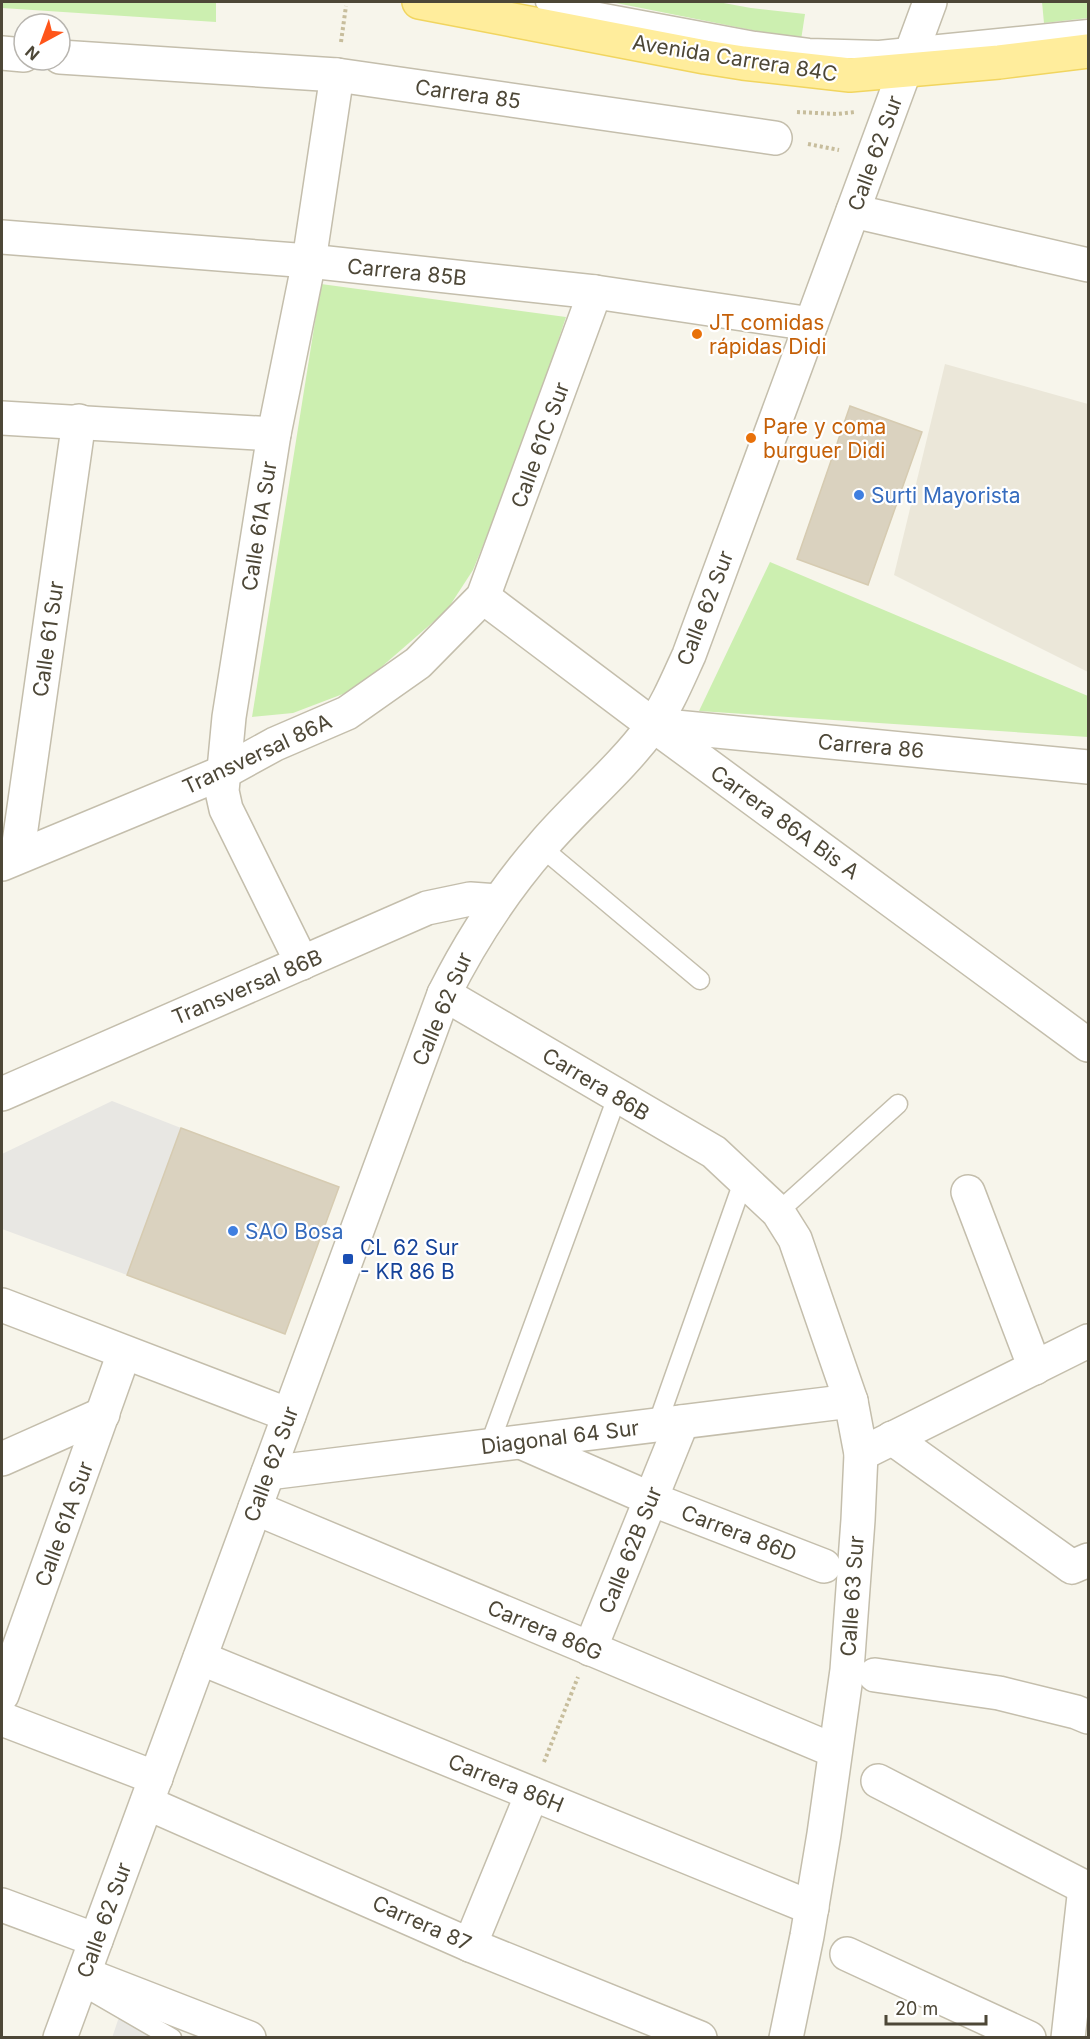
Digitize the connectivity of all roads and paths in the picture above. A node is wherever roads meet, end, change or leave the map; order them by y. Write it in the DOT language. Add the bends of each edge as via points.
graph roads {
  1 [pos="419,2"];
  2 [pos="545,2"];
  3 [pos="930,2"];
  4 [pos="1089,29"];
  5 [pos="1089,51"];
  6 [pos="72,58"];
  7 [pos="910,59"];
  8 [pos="337,75"];
  9 [pos="775,138"];
  10 [pos="873,157"];
  11 [pos="854,211"];
  12 [pos="2,237"];
  13 [pos="309,261"];
  14 [pos="1089,265"];
  15 [pos="595,292"];
  16 [pos="811,324"];
  17 [pos="2,418"];
  18 [pos="79,421"];
  19 [pos="274,434"];
  20 [pos="483,597"];
  21 [pos="653,725"];
  22 [pos="1089,767"];
  23 [pos="224,772"];
  24 [pos="541,847"];
  25 [pos="9,860"];
  26 [pos="498,901"];
  27 [pos="302,963"];
  28 [pos="700,980"];
  29 [pos="444,994"];
  30 [pos="1089,1045"];
  31 [pos="2,1094"];
  32 [pos="617,1097"];
  33 [pos="898,1104"];
  34 [pos="744,1179"];
  35 [pos="968,1192"];
  36 [pos="778,1212"];
  37 [pos="2,1305"];
  38 [pos="1089,1341"];
  39 [pos="124,1353"];
  40 [pos="1035,1368"];
  41 [pos="851,1401"];
  42 [pos="103,1414"];
  43 [pos="289,1415"];
  44 [pos="670,1424"];
  45 [pos="892,1438"];
  46 [pos="521,1442"];
  47 [pos="489,1446"];
  48 [pos="861,1454"];
  49 [pos="2,1459"];
  50 [pos="268,1473"];
  51 [pos="651,1499"];
  52 [pos="255,1508"];
  53 [pos="1080,1563"];
  54 [pos="824,1566"];
  55 [pos="590,1649"];
  56 [pos="200,1658"];
  57 [pos="875,1675"];
  58 [pos="2,1695"];
  59 [pos="1089,1717"];
  60 [pos="2,1719"];
  61 [pos="835,1751"];
  62 [pos="878,1781"];
  63 [pos="151,1791"];
  64 [pos="532,1794"];
  65 [pos="1087,1888"];
  66 [pos="2,1905"];
  67 [pos="812,1908"];
  68 [pos="96,1940"];
  69 [pos="470,1945"];
  70 [pos="847,1954"];
  71 [pos="82,1979"];
  72 [pos="60,2037"];
  73 [pos="172,2037"];
  74 [pos="249,2037"];
  75 [pos="700,2037"];
  76 [pos="786,2037"];
  77 [pos="1029,2037"];
  78 [pos="1068,2037"];
  1 -- 7 [label="main road, Avenida Carrera 84C" via="743,63 850,75"];
  2 -- 7 [label="lane" via="755,41 809,48 879,50"];
  3 -- 7 [label="street, Calle 62 Sur"];
  4 -- 7 [label="lane"];
  5 -- 7 [label="main road, Avenida Carrera 84C"];
  6 -- 8 [label="street, Carrera 85"];
  7 -- 10 [label="street, Calle 62 Sur"];
  8 -- 9 [label="street, Carrera 85"];
  8 -- 13 [label="street, Calle 61A Sur"];
  9 -- 10 [label="path"];
  10 -- 11 [label="street, Calle 62 Sur"];
  11 -- 14 [label="street"];
  11 -- 16 [label="street, Calle 62 Sur"];
  12 -- 13 [label="street, Carrera 85B"];
  13 -- 15 [label="street, Carrera 85B"];
  13 -- 19 [label="street, Calle 61A Sur"];
  15 -- 16 [label="street, Carrera 85B"];
  15 -- 20 [label="street, Calle 61C Sur"];
  16 -- 21 [label="street, Calle 62 Sur" via="689,655"];
  17 -- 18 [label="street"];
  18 -- 19 [label="street"];
  18 -- 25 [label="street, Calle 61 Sur"];
  19 -- 23 [label="street, Calle 61A Sur" via="229,717"];
  20 -- 21 [label="street, Carrera 86A Bis A"];
  20 -- 23 [label="street, Transversal 86A" via="418,663 347,713 275,744"];
  21 -- 22 [label="street, Carrera 86"];
  21 -- 24 [label="street, Calle 62 Sur"];
  21 -- 30 [label="street, Carrera 86A Bis A"];
  23 -- 25 [label="street, Transversal 86A"];
  23 -- 27 [label="street, Calle 61A Sur" via="222,791 226,809"];
  24 -- 26 [label="street, Calle 62 Sur"];
  24 -- 28 [label="lane"];
  26 -- 27 [label="street, Transversal 86B" via="451,901"];
  26 -- 29 [label="street, Calle 62 Sur" via="465,951"];
  27 -- 31 [label="street, Transversal 86B"];
  29 -- 32 [label="street, Carrera 86B"];
  29 -- 43 [label="street, Calle 62 Sur"];
  32 -- 34 [label="street, Carrera 86B" via="714,1152"];
  32 -- 47 [label="lane"];
  33 -- 36 [label="lane"];
  34 -- 36 [label="street, Calle 63 Sur"];
  34 -- 44 [label="lane, Calle 62B Sur"];
  35 -- 40 [label="street"];
  36 -- 41 [label="street, Calle 63 Sur" via="795,1239"];
  37 -- 39 [label="street"];
  38 -- 40 [label="street"];
  39 -- 42 [label="street, Calle 61A Sur"];
  39 -- 43 [label="street"];
  40 -- 45 [label="street"];
  41 -- 44 [label="street, Diagonal 64 Sur"];
  41 -- 48 [label="street, Calle 63 Sur"];
  42 -- 49 [label="street"];
  42 -- 58 [label="street, Calle 61A Sur"];
  43 -- 50 [label="street, Calle 62 Sur"];
  44 -- 46 [label="street, Diagonal 64 Sur"];
  44 -- 51 [label="street, Calle 62B Sur"];
  45 -- 48 [label="street"];
  45 -- 53 [label="street"];
  46 -- 47 [label="street, Diagonal 64 Sur"];
  46 -- 51 [label="street, Carrera 86D"];
  47 -- 50 [label="street, Diagonal 64 Sur"];
  48 -- 61 [label="street, Calle 63 Sur" via="847,1670"];
  50 -- 52 [label="street, Calle 62 Sur"];
  51 -- 54 [label="street, Carrera 86D"];
  51 -- 55 [label="street, Calle 62B Sur"];
  52 -- 55 [label="street, Carrera 86G"];
  52 -- 56 [label="street, Calle 62 Sur"];
  55 -- 61 [label="street, Carrera 86G"];
  55 -- 64 [label="path"];
  56 -- 63 [label="street, Calle 62 Sur"];
  56 -- 64 [label="street, Carrera 86H"];
  57 -- 59 [label="street" via="999,1693"];
  60 -- 63 [label="street, Carrera 87"];
  61 -- 67 [label="street, Calle 63 Sur"];
  62 -- 65 [label="street"];
  63 -- 68 [label="street, Calle 62 Sur"];
  63 -- 69 [label="street, Carrera 87"];
  64 -- 67 [label="street, Carrera 86H"];
  64 -- 69 [label="street"];
  65 -- 78 [label="street"];
  66 -- 68 [label="street"];
  67 -- 76 [label="street, Calle 63 Sur"];
  68 -- 71 [label="street, Calle 62 Sur"];
  69 -- 75 [label="street, Carrera 87"];
  70 -- 77 [label="street"];
  71 -- 72 [label="street, Calle 62 Sur"];
  71 -- 73 [label="lane"];
  71 -- 74 [label="street"];
}
